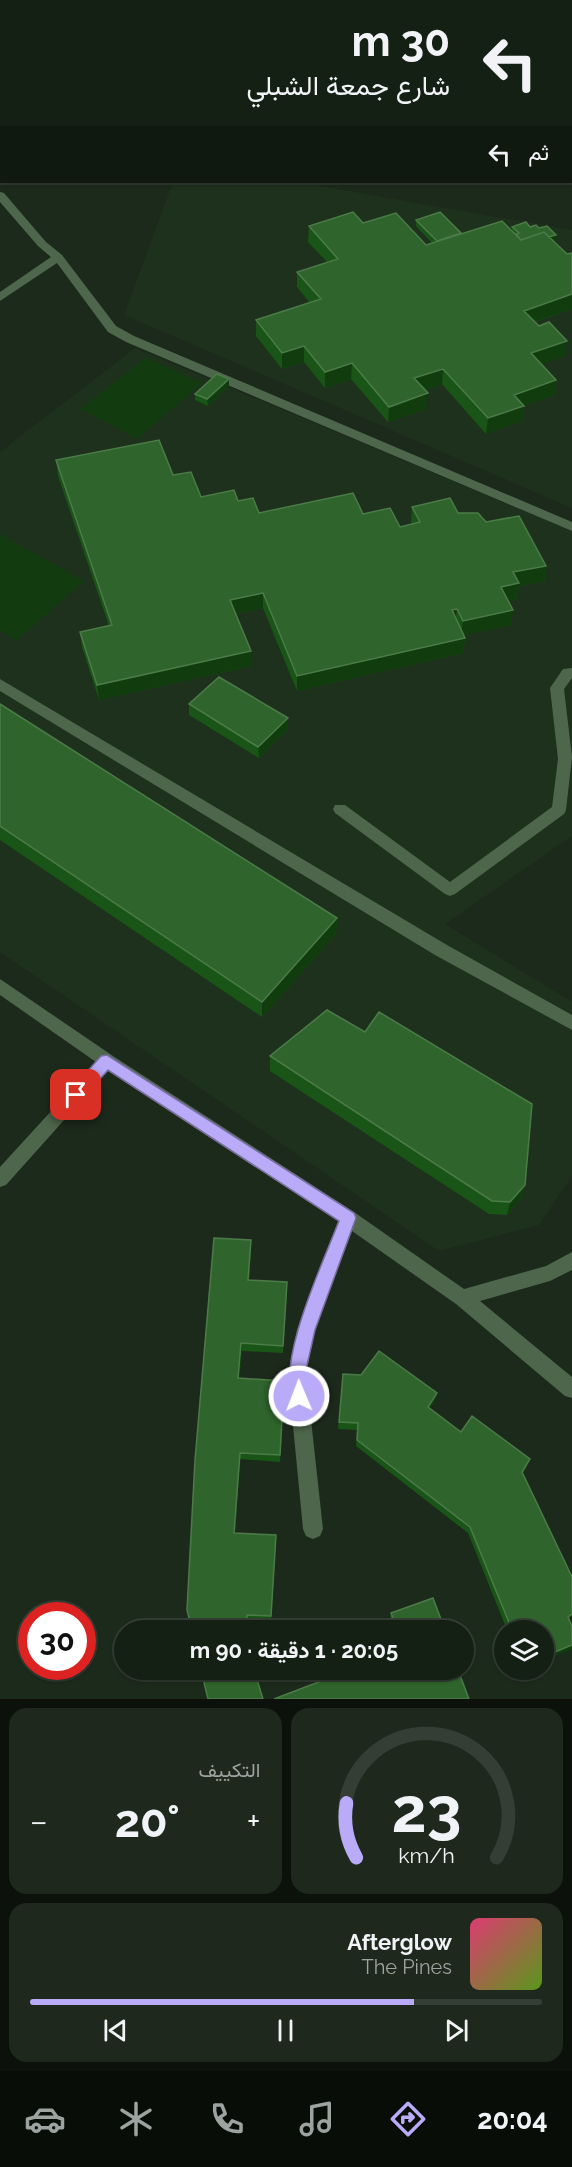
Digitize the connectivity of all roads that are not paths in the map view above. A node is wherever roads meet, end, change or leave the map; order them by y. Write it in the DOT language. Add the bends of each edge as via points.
graph roads {
  1 [pos="0,195"];
  2 [pos="58,257"];
  3 [pos="0,297"];
  4 [pos="572,527"];
  5 [pos="572,673"];
  6 [pos="0,684"];
  7 [pos="340,809"];
  8 [pos="0,986"];
  9 [pos="572,1023"];
  10 [pos="107,1061"];
  11 [pos="0,1179"];
  12 [pos="348,1218"];
  13 [pos="572,1260"];
  14 [pos="462,1298"];
  15 [pos="572,1389"];
  16 [pos="312,1529"];
  1 -- 2 [label="street"];
  2 -- 3 [label="street"];
  2 -- 4 [label="street" via="112,329 130,339"];
  5 -- 7 [label="street" via="557,688 565,759 560,810 450,890"];
  6 -- 9 [label="street" via="441,950"];
  8 -- 10 [label="street"];
  10 -- 11 [label="street"];
  10 -- 12 [label="street"];
  12 -- 14 [label="street"];
  12 -- 16 [label="street" via="306,1330 297,1374"];
  13 -- 14 [label="street" via="550,1273"];
  14 -- 15 [label="street"];
}
